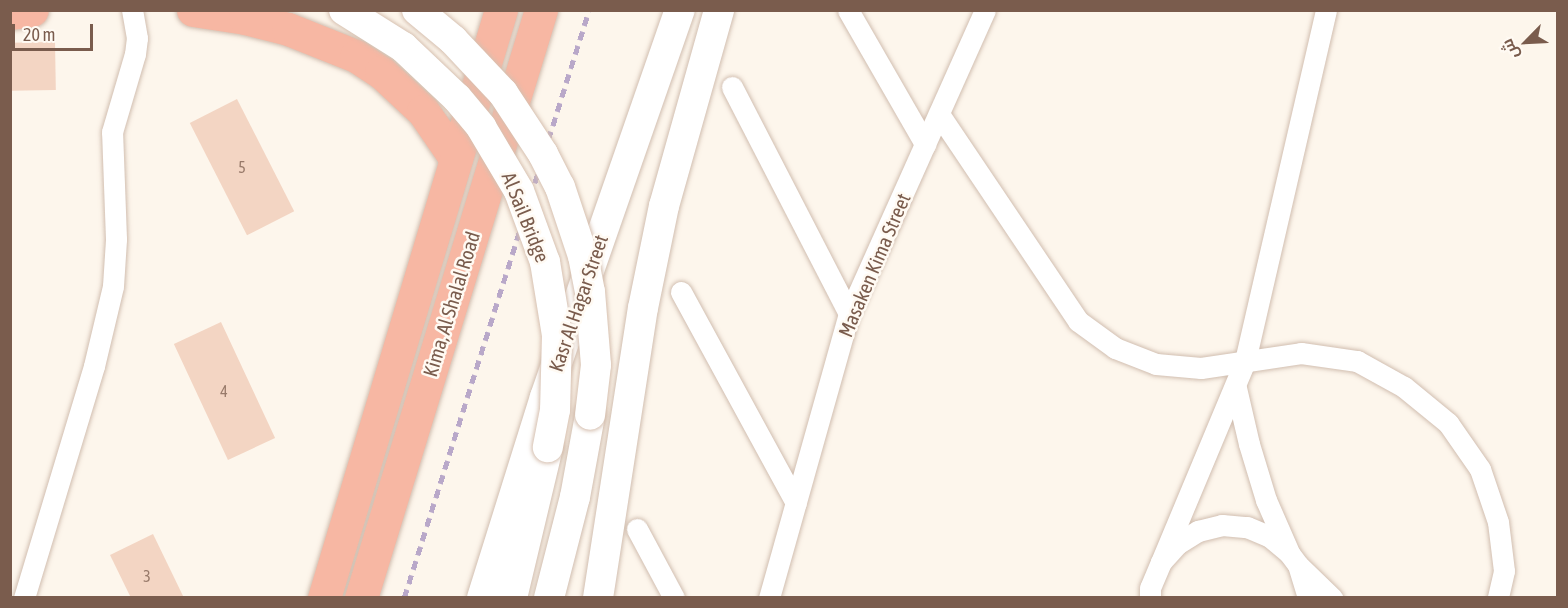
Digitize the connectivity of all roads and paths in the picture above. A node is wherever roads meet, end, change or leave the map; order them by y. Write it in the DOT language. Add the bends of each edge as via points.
graph roads {
  1 [pos="32,10"];
  2 [pos="132,10"];
  3 [pos="193,10"];
  4 [pos="344,10"];
  5 [pos="417,10"];
  6 [pos="501,10"];
  7 [pos="541,10"];
  8 [pos="680,10"];
  9 [pos="719,10"];
  10 [pos="848,10"];
  11 [pos="985,10"];
  12 [pos="1326,10"];
  13 [pos="10,13"];
  14 [pos="732,87"];
  15 [pos="939,114"];
  16 [pos="925,144"];
  17 [pos="456,159"];
  18 [pos="681,292"];
  19 [pos="849,314"];
  20 [pos="1245,361"];
  21 [pos="1236,388"];
  22 [pos="796,503"];
  23 [pos="637,529"];
  24 [pos="1293,559"];
  25 [pos="1161,562"];
  26 [pos="1149,594"];
  27 [pos="24,597"];
  28 [pos="324,597"];
  29 [pos="361,597"];
  30 [pos="482,597"];
  31 [pos="512,597"];
  32 [pos="549,597"];
  33 [pos="598,597"];
  34 [pos="674,597"];
  35 [pos="769,597"];
  36 [pos="1308,597"];
  37 [pos="1332,597"];
  38 [pos="1498,597"];
  1 -- 13 [label="highway"];
  2 -- 27 [label="street" via="137,38 135,54 112,132 116,239 113,286 94,366"];
  3 -- 17 [label="highway" via="288,28 356,56 388,78 423,111"];
  4 -- 31 [label="street, Al Sail Bridge, bridge" via="403,47 458,98 481,127 519,191 545,262 557,335 555,410"];
  5 -- 32 [label="street, Al Sail Bridge, bridge" via="453,40 503,93 560,187 583,256 596,364 575,497"];
  6 -- 17 [label="highway, Kima, Al Shalal Road"];
  7 -- 29 [label="highway, Kima, Al Shalal Road"];
  8 -- 30 [label="street, Kasr Al Hagar Street" via="545,397"];
  9 -- 33 [label="street" via="664,206"];
  10 -- 16 [label="street"];
  11 -- 15 [label="street, Masaken Kima Street"];
  12 -- 20 [label="street"];
  14 -- 19 [label="street"];
  15 -- 16 [label="street, Masaken Kima Street"];
  15 -- 20 [label="street" via="1078,321 1114,348 1156,364 1201,368"];
  16 -- 19 [label="street, Masaken Kima Street"];
  17 -- 28 [label="highway, Kima, Al Shalal Road"];
  18 -- 22 [label="street"];
  19 -- 22 [label="street, Masaken Kima Street"];
  20 -- 21 [label="street"];
  20 -- 38 [label="street" via="1301,353 1357,361 1404,387 1448,423 1480,469 1498,522 1504,571"];
  21 -- 24 [label="street" via="1266,500"];
  21 -- 25 [label="street"];
  22 -- 35 [label="street, Masaken Kima Street"];
  23 -- 34 [label="street"];
  24 -- 25 [label="street" via="1270,537 1247,527 1222,525 1198,531 1177,544"];
  24 -- 36 [label="street"];
  24 -- 37 [label="street"];
  25 -- 26 [label="street"];
}
